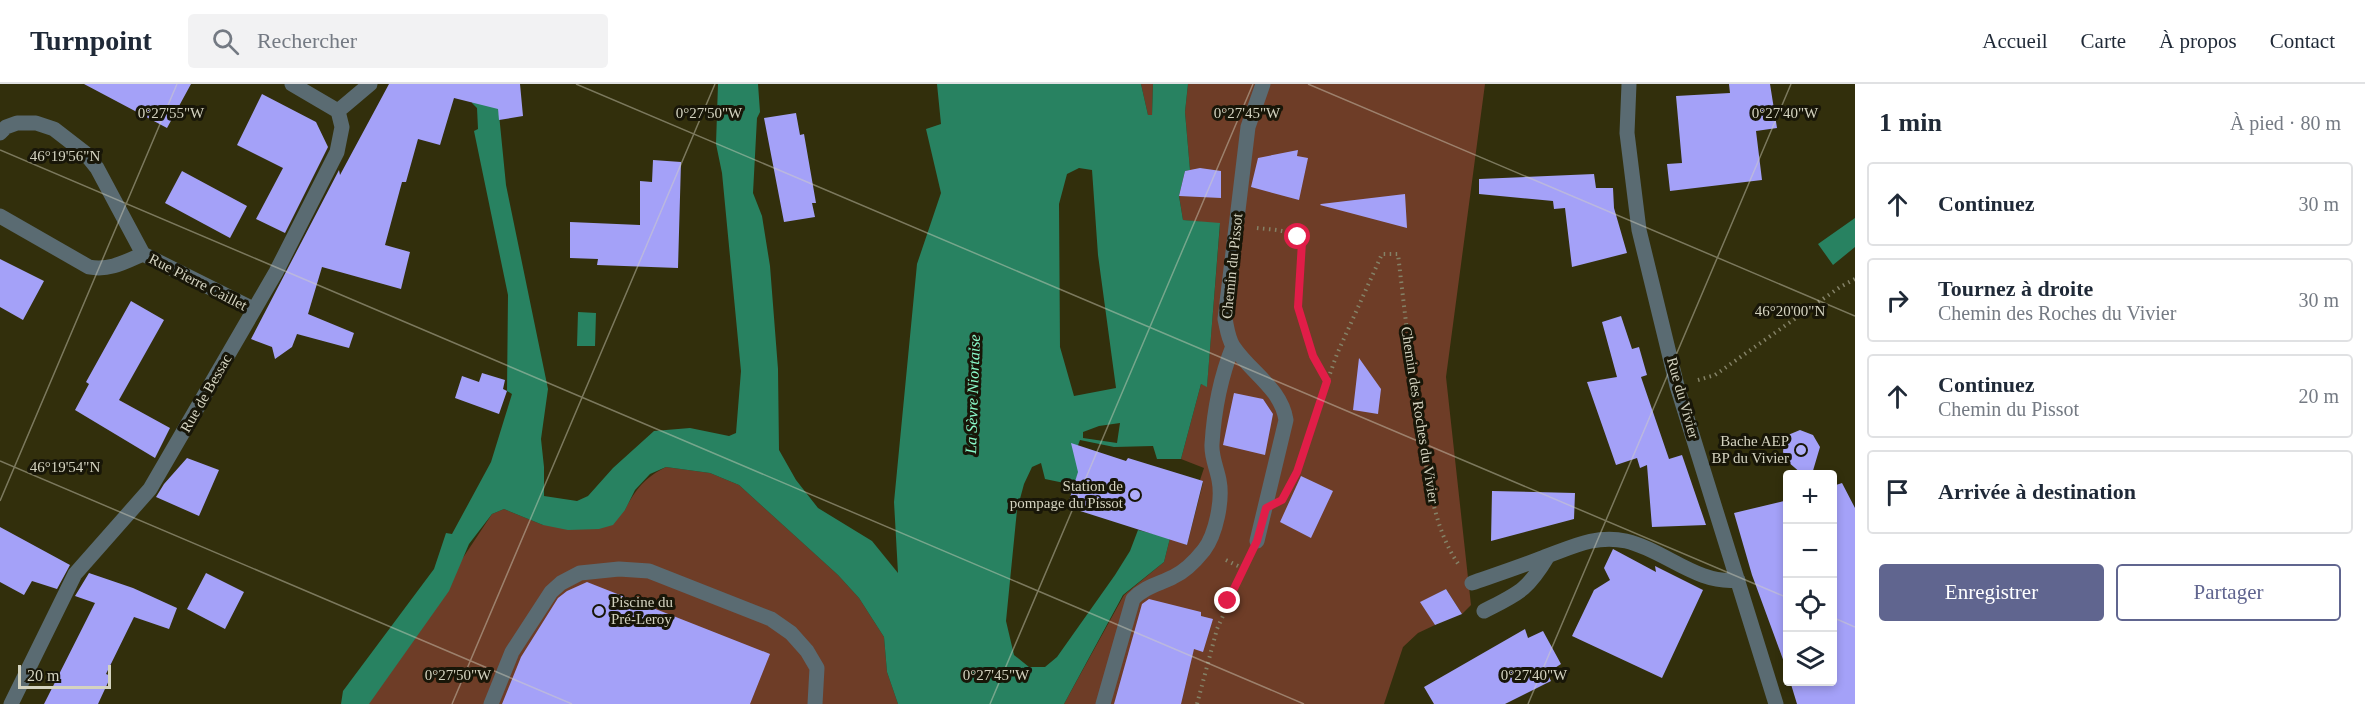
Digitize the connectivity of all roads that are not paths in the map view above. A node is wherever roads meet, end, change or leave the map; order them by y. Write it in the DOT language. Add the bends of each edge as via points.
graph roads {
  1 [pos="292,84"];
  2 [pos="370,84"];
  3 [pos="1263,84"];
  4 [pos="1629,84"];
  5 [pos="338,111"];
  6 [pos="0,133"];
  7 [pos="0,216"];
  8 [pos="143,254"];
  9 [pos="253,309"];
  10 [pos="1233,346"];
  11 [pos="1257,541"];
  12 [pos="1548,556"];
  13 [pos="1738,580"];
  14 [pos="1472,583"];
  15 [pos="1484,611"];
  16 [pos="11,704"];
  17 [pos="491,704"];
  18 [pos="814,704"];
  19 [pos="1103,704"];
  20 [pos="1776,704"];
  1 -- 5 [label="street"];
  2 -- 5 [label="street"];
  3 -- 10 [label="street, Chemin du Pissot" via="1248,127 1225,319"];
  4 -- 13 [label="street, Rue du Vivier" via="1627,133 1639,230 1677,386"];
  5 -- 9 [label="street, Rue de Bessac" via="342,127 337,152"];
  6 -- 8 [label="street, Rue Pierre Caillet" via="17,123 36,123 54,129 85,153"];
  7 -- 8 [label="street, Rue Pierre Caillet" via="88,267 112,267"];
  8 -- 9 [label="street, Rue Pierre Caillet"];
  9 -- 16 [label="street, Rue de Bessac" via="150,489 75,574"];
  10 -- 11 [label="street, Chemin du Pissot" via="1277,397 1286,420"];
  10 -- 19 [label="street" via="1226,362 1211,447 1220,484 1211,536 1204,550 1176,576 1146,588 1133,599"];
  12 -- 13 [label="street" via="1596,540 1626,541 1704,577"];
  12 -- 14 [label="street"];
  12 -- 15 [label="street" via="1519,594"];
  13 -- 20 [label="street, Rue du Vivier"];
  17 -- 18 [label="street" via="512,652 551,592 580,573 619,569 649,571 771,619 791,633 817,668"];
}
